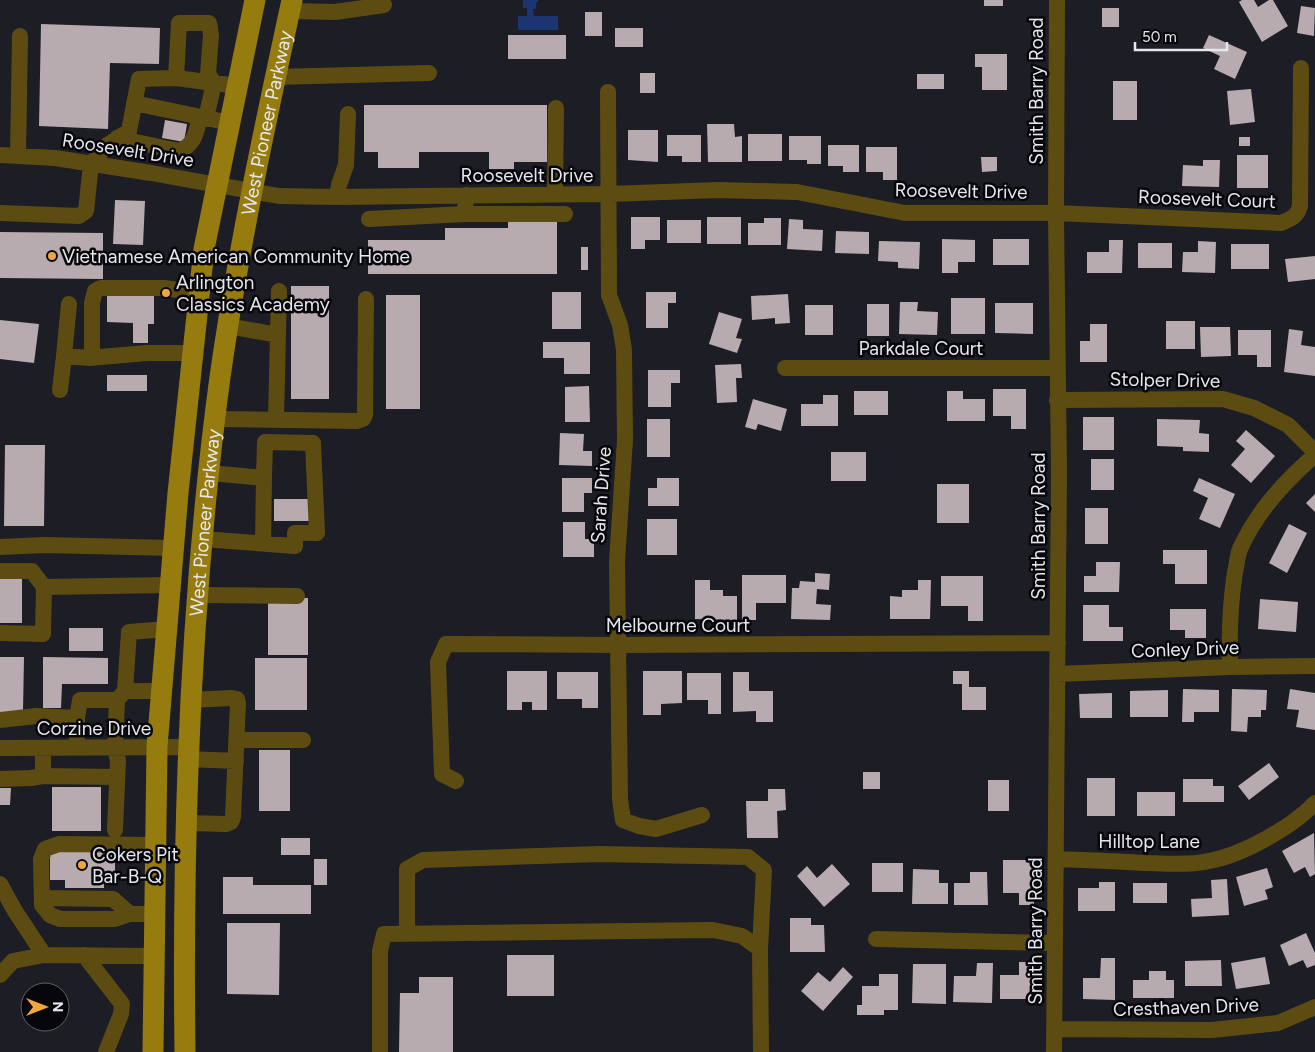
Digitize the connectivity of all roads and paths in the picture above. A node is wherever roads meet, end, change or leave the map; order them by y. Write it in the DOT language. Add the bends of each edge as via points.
graph roads {
  1 [pos="255,0"];
  2 [pos="1057,0"];
  3 [pos="384,5"];
  4 [pos="291,6"];
  5 [pos="20,36"];
  6 [pos="1301,68"];
  7 [pos="429,73"];
  8 [pos="276,77"];
  9 [pos="176,78"];
  10 [pos="211,79"];
  11 [pos="237,86"];
  12 [pos="608,92"];
  13 [pos="134,103"];
  14 [pos="556,108"];
  15 [pos="348,114"];
  16 [pos="203,118"];
  17 [pos="230,123"];
  18 [pos="117,138"];
  19 [pos="0,155"];
  20 [pos="18,156"];
  21 [pos="91,164"];
  22 [pos="217,185"];
  23 [pos="252,192"];
  24 [pos="503,194"];
  25 [pos="555,194"];
  26 [pos="609,194"];
  27 [pos="466,195"];
  28 [pos="337,197"];
  29 [pos="1056,212"];
  30 [pos="0,213"];
  31 [pos="465,214"];
  32 [pos="504,214"];
  33 [pos="565,214"];
  34 [pos="369,219"];
  35 [pos="279,291"];
  36 [pos="199,293"];
  37 [pos="366,299"];
  38 [pos="69,304"];
  39 [pos="228,326"];
  40 [pos="278,335"];
  41 [pos="193,353"];
  42 [pos="64,356"];
  43 [pos="92,358"];
  44 [pos="785,368"];
  45 [pos="1057,368"];
  46 [pos="60,390"];
  47 [pos="1058,400"];
  48 [pos="216,419"];
  49 [pos="276,420"];
  50 [pos="1315,453"];
  51 [pos="210,473"];
  52 [pos="264,478"];
  53 [pos="202,539"];
  54 [pos="263,544"];
  55 [pos="0,547"];
  56 [pos="173,548"];
  57 [pos="0,571"];
  58 [pos="170,585"];
  59 [pos="44,587"];
  60 [pos="198,595"];
  61 [pos="297,596"];
  62 [pos="167,629"];
  63 [pos="0,633"];
  64 [pos="1058,643"];
  65 [pos="618,645"];
  66 [pos="1315,666"];
  67 [pos="1230,667"];
  68 [pos="1058,674"];
  69 [pos="162,691"];
  70 [pos="121,696"];
  71 [pos="190,700"];
  72 [pos="77,718"];
  73 [pos="0,720"];
  74 [pos="237,740"];
  75 [pos="303,740"];
  76 [pos="116,747"];
  77 [pos="157,747"];
  78 [pos="0,748"];
  79 [pos="43,748"];
  80 [pos="77,748"];
  81 [pos="188,753"];
  82 [pos="236,761"];
  83 [pos="43,776"];
  84 [pos="117,777"];
  85 [pos="0,778"];
  86 [pos="456,781"];
  87 [pos="1315,803"];
  88 [pos="702,815"];
  89 [pos="187,823"];
  90 [pos="116,830"];
  91 [pos="156,845"];
  92 [pos="1056,859"];
  93 [pos="0,884"];
  94 [pos="155,914"];
  95 [pos="407,933"];
  96 [pos="876,939"];
  97 [pos="1055,943"];
  98 [pos="760,949"];
  99 [pos="44,954"];
  100 [pos="84,955"];
  101 [pos="154,956"];
  102 [pos="0,975"];
  103 [pos="1315,1007"];
  104 [pos="1055,1029"];
  105 [pos="106,1052"];
  106 [pos="153,1052"];
  107 [pos="185,1052"];
  108 [pos="380,1052"];
  109 [pos="761,1052"];
  110 [pos="1054,1052"];
  1 -- 11 [label="main road, West Pioneer Parkway"];
  2 -- 29 [label="street, Smith Barry Road"];
  3 -- 4 [label="street" via="335,12"];
  4 -- 8 [label="main road, West Pioneer Parkway"];
  5 -- 20 [label="street"];
  6 -- 29 [label="street, Roosevelt Court" via="1300,206 1295,217 1281,223"];
  7 -- 8 [label="street"];
  8 -- 23 [label="main road, West Pioneer Parkway"];
  9 -- 10 [label="street"];
  9 -- 10 [label="street" via="179,23 209,23"];
  9 -- 13 [label="street" via="139,79"];
  10 -- 11 [label="street"];
  10 -- 16 [label="street"];
  11 -- 17 [label="main road, West Pioneer Parkway"];
  12 -- 26 [label="street, Sarah Drive"];
  13 -- 16 [label="street"];
  13 -- 18 [label="street" via="129,131"];
  14 -- 25 [label="street"];
  15 -- 28 [label="street" via="346,165"];
  16 -- 17 [label="street"];
  16 -- 18 [label="street" via="188,148 179,151"];
  17 -- 22 [label="main road, West Pioneer Parkway"];
  18 -- 21 [label="street"];
  19 -- 20 [label="street, Roosevelt Drive"];
  20 -- 21 [label="street, Roosevelt Drive"];
  21 -- 22 [label="street, Roosevelt Drive"];
  21 -- 30 [label="street" via="86,211 79,216"];
  22 -- 23 [label="street, Roosevelt Drive"];
  22 -- 36 [label="main road, West Pioneer Parkway"];
  23 -- 28 [label="street, Roosevelt Drive"];
  23 -- 39 [label="main road, West Pioneer Parkway"];
  24 -- 25 [label="street, Roosevelt Drive"];
  24 -- 27 [label="street, Roosevelt Drive"];
  24 -- 32 [label="street"];
  25 -- 26 [label="street, Roosevelt Drive"];
  26 -- 29 [label="street, Roosevelt Drive" via="718,190 798,192 905,212"];
  26 -- 65 [label="street, Sarah Drive" via="609,295 620,325 624,350 625,440 617,561"];
  27 -- 28 [label="street, Roosevelt Drive"];
  27 -- 31 [label="street"];
  29 -- 45 [label="street, Smith Barry Road"];
  31 -- 32 [label="street"];
  31 -- 34 [label="street"];
  32 -- 33 [label="street"];
  35 -- 40 [label="street"];
  36 -- 41 [label="main road, West Pioneer Parkway"];
  36 -- 43 [label="street" via="164,288 101,288 95,291"];
  37 -- 49 [label="street" via="363,419"];
  38 -- 42 [label="street"];
  39 -- 40 [label="street"];
  39 -- 48 [label="main road, West Pioneer Parkway"];
  40 -- 49 [label="street"];
  41 -- 43 [label="street"];
  41 -- 56 [label="main road, West Pioneer Parkway"];
  42 -- 43 [label="street"];
  42 -- 46 [label="street"];
  44 -- 45 [label="street, Parkdale Court"];
  45 -- 47 [label="street, Smith Barry Road"];
  47 -- 50 [label="street, Stolper Drive" via="1223,399 1254,408 1288,425"];
  47 -- 64 [label="street, Smith Barry Road"];
  48 -- 49 [label="street"];
  48 -- 51 [label="main road, West Pioneer Parkway"];
  50 -- 67 [label="street" via="1294,473 1257,519 1239,551 1231,599"];
  51 -- 52 [label="street"];
  51 -- 53 [label="main road, West Pioneer Parkway"];
  52 -- 54 [label="street"];
  52 -- 54 [label="street" via="265,442 313,443 317,533 295,533 295,546"];
  53 -- 54 [label="street"];
  53 -- 60 [label="main road, West Pioneer Parkway"];
  55 -- 56 [label="street"];
  56 -- 58 [label="main road, West Pioneer Parkway"];
  57 -- 59 [label="street" via="32,571"];
  58 -- 59 [label="street"];
  58 -- 62 [label="main road, West Pioneer Parkway"];
  59 -- 63 [label="street" via="43,634"];
  60 -- 61 [label="street"];
  60 -- 71 [label="main road, West Pioneer Parkway"];
  62 -- 69 [label="main road, West Pioneer Parkway"];
  62 -- 70 [label="street" via="129,632"];
  64 -- 65 [label="street, Melbourne Court"];
  64 -- 68 [label="street, Smith Barry Road"];
  65 -- 86 [label="street, Melbourne Court" via="446,644 438,662 442,774"];
  65 -- 88 [label="street, Sarah Drive" via="620,798 624,820 656,829"];
  66 -- 67 [label="street, Conley Drive"];
  67 -- 68 [label="street, Conley Drive"];
  68 -- 92 [label="street, Smith Barry Road"];
  69 -- 70 [label="street"];
  69 -- 77 [label="main road, West Pioneer Parkway"];
  70 -- 72 [label="street" via="80,700"];
  70 -- 76 [label="street"];
  71 -- 74 [label="street" via="237,699"];
  71 -- 81 [label="main road, West Pioneer Parkway"];
  72 -- 73 [label="street" via="36,716"];
  72 -- 80 [label="street"];
  74 -- 75 [label="street"];
  74 -- 82 [label="street"];
  76 -- 77 [label="street, Corzine Drive"];
  76 -- 80 [label="street, Corzine Drive"];
  76 -- 84 [label="street"];
  77 -- 81 [label="street, Corzine Drive"];
  77 -- 91 [label="main road, West Pioneer Parkway"];
  78 -- 79 [label="street, Corzine Drive"];
  79 -- 80 [label="street, Corzine Drive"];
  79 -- 83 [label="street"];
  81 -- 82 [label="street, Corzine Drive"];
  81 -- 89 [label="main road, West Pioneer Parkway"];
  82 -- 89 [label="street" via="231,822"];
  83 -- 84 [label="street"];
  83 -- 85 [label="street"];
  84 -- 90 [label="street"];
  87 -- 92 [label="street, Hilltop Lane" via="1288,826 1270,836 1208,862 1180,864"];
  89 -- 107 [label="main road, West Pioneer Parkway" via="183,944"];
  91 -- 94 [label="main road, West Pioneer Parkway"];
  91 -- 94 [label="street" via="59,844 45,849 41,859 42,905 50,915 60,919 115,919 130,914"];
  92 -- 97 [label="street, Smith Barry Road"];
  93 -- 99 [label="street"];
  94 -- 101 [label="main road, West Pioneer Parkway"];
  95 -- 98 [label="street" via="713,930 742,936"];
  95 -- 98 [label="street" via="407,869 423,860 599,854 748,857 764,870"];
  95 -- 108 [label="street" via="384,934 380,951"];
  96 -- 97 [label="street"];
  97 -- 104 [label="street, Smith Barry Road"];
  98 -- 109 [label="street"];
  99 -- 100 [label="street"];
  99 -- 102 [label="street" via="14,961"];
  100 -- 101 [label="street"];
  100 -- 105 [label="street" via="122,1004"];
  101 -- 106 [label="main road, West Pioneer Parkway"];
  103 -- 104 [label="street, Cresthaven Drive" via="1278,1023 1212,1030"];
  104 -- 110 [label="street, Smith Barry Road"];
}
